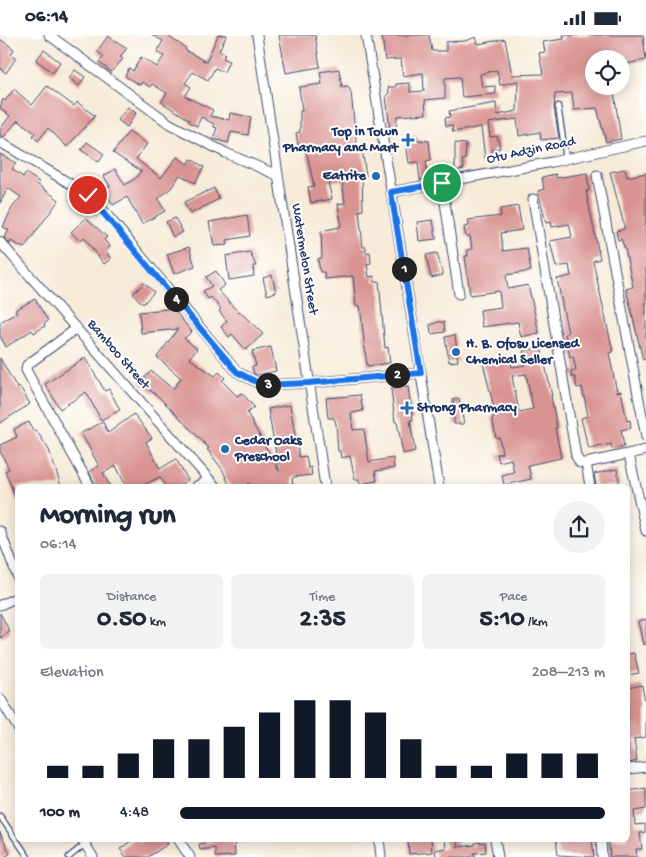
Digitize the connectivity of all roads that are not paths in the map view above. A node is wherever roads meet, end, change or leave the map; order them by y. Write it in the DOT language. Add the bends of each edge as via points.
graph roads {
  1 [pos="49,35"];
  2 [pos="257,35"];
  3 [pos="366,35"];
  4 [pos="558,106"];
  5 [pos="646,141"];
  6 [pos="0,142"];
  7 [pos="566,159"];
  8 [pos="277,175"];
  9 [pos="597,175"];
  10 [pos="442,183"];
  11 [pos="391,192"];
  12 [pos="533,199"];
  13 [pos="0,242"];
  14 [pos="458,294"];
  15 [pos="77,328"];
  16 [pos="421,373"];
  17 [pos="309,383"];
  18 [pos="646,437"];
  19 [pos="646,450"];
  20 [pos="629,455"];
  21 [pos="586,463"];
  22 [pos="212,483"];
  23 [pos="89,484"];
  24 [pos="324,484"];
  25 [pos="439,484"];
  26 [pos="590,484"];
  27 [pos="0,531"];
  28 [pos="646,531"];
  29 [pos="15,570"];
  30 [pos="15,598"];
  31 [pos="0,605"];
  32 [pos="0,698"];
  33 [pos="15,723"];
  34 [pos="646,767"];
  35 [pos="630,769"];
  36 [pos="0,816"];
  37 [pos="15,838"];
  38 [pos="18,842"];
  39 [pos="83,842"];
  40 [pos="85,842"];
  41 [pos="180,842"];
  42 [pos="380,842"];
  43 [pos="496,842"];
  44 [pos="601,842"];
  45 [pos="28,857"];
  46 [pos="69,857"];
  47 [pos="93,857"];
  48 [pos="190,857"];
  49 [pos="382,857"];
  50 [pos="498,857"];
  51 [pos="602,857"];
  1 -- 8 [label="street" via="170,124"];
  2 -- 8 [label="street, Watermelon Street"];
  3 -- 11 [label="street"];
  4 -- 7 [label="lane"];
  5 -- 7 [label="street, Otu Adzin Road"];
  6 -- 17 [label="street" via="74,186 98,205 237,372 262,385"];
  7 -- 10 [label="street, Otu Adzin Road"];
  8 -- 17 [label="street, Watermelon Street"];
  9 -- 18 [label="street"];
  10 -- 11 [label="street, Otu Adzin Road"];
  10 -- 14 [label="street"];
  11 -- 16 [label="street"];
  12 -- 21 [label="street" via="576,456 580,463"];
  13 -- 15 [label="street, Bamboo Street"];
  15 -- 22 [label="street, Bamboo Street"];
  15 -- 23 [label="street" via="26,369"];
  16 -- 17 [label="street"];
  16 -- 25 [label="street"];
  17 -- 24 [label="street, Watermelon Street"];
  19 -- 20 [label="street"];
  20 -- 21 [label="street"];
  20 -- 28 [label="street"];
  21 -- 26 [label="street"];
  27 -- 29 [label="street"];
  30 -- 31 [label="street"];
  32 -- 33 [label="street"];
  34 -- 35 [label="street"];
  36 -- 37 [label="lane"];
  38 -- 45 [label="lane"];
  39 -- 46 [label="lane"];
  40 -- 47 [label="street"];
  41 -- 48 [label="street"];
  42 -- 49 [label="street"];
  43 -- 50 [label="street"];
  44 -- 51 [label="street"];
}
